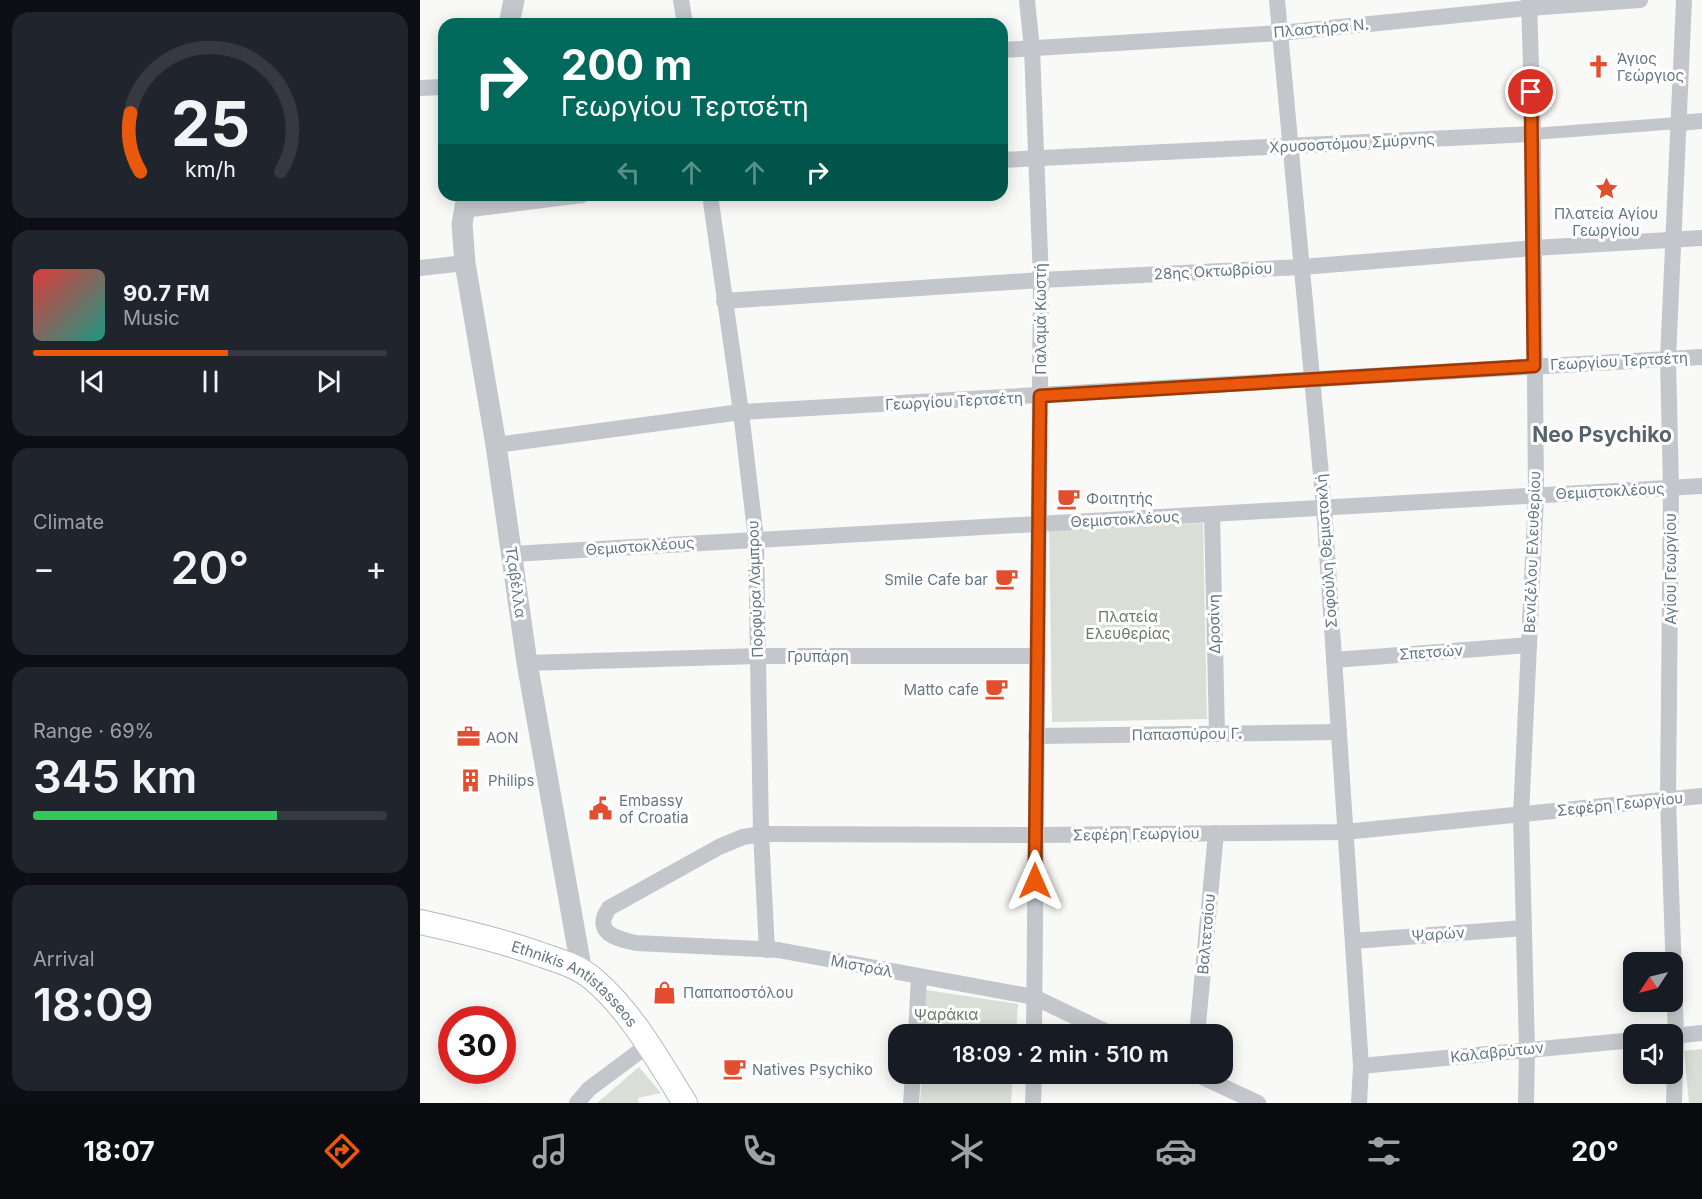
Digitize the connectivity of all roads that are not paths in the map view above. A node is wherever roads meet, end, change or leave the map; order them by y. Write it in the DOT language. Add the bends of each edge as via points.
graph roads {
  1 [pos="514,0"];
  2 [pos="681,0"];
  3 [pos="1027,0"];
  4 [pos="1277,0"];
  5 [pos="1640,0"];
  6 [pos="1684,0"];
  7 [pos="1529,4"];
  8 [pos="510,18"];
  9 [pos="684,18"];
  10 [pos="1280,33"];
  11 [pos="1032,49"];
  12 [pos="1008,50"];
  13 [pos="420,87"];
  14 [pos="438,87"];
  15 [pos="1702,121"];
  16 [pos="1678,123"];
  17 [pos="1533,134"];
  18 [pos="1291,147"];
  19 [pos="1038,158"];
  20 [pos="1008,160"];
  21 [pos="482,201"];
  22 [pos="711,201"];
  23 [pos="465,202"];
  24 [pos="1702,238"];
  25 [pos="1673,241"];
  26 [pos="1534,248"];
  27 [pos="465,263"];
  28 [pos="1302,267"];
  29 [pos="420,268"];
  30 [pos="1041,280"];
  31 [pos="724,301"];
  32 [pos="1702,357"];
  33 [pos="1668,358"];
  34 [pos="1534,366"];
  35 [pos="1312,379"];
  36 [pos="1040,396"];
  37 [pos="741,412"];
  38 [pos="496,445"];
  39 [pos="1702,486"];
  40 [pos="1671,488"];
  41 [pos="1536,495"];
  42 [pos="1324,507"];
  43 [pos="1212,514"];
  44 [pos="1038,524"];
  45 [pos="756,539"];
  46 [pos="512,554"];
  47 [pos="1529,645"];
  48 [pos="758,656"];
  49 [pos="1037,656"];
  50 [pos="1334,660"];
  51 [pos="527,663"];
  52 [pos="1339,732"];
  53 [pos="1217,734"];
  54 [pos="1036,736"];
  55 [pos="1702,795"];
  56 [pos="1668,800"];
  57 [pos="1521,814"];
  58 [pos="1345,832"];
  59 [pos="1216,833"];
  60 [pos="761,834"];
  61 [pos="1035,835"];
  62 [pos="420,922"];
  63 [pos="1524,928"];
  64 [pos="605,930"];
  65 [pos="1353,941"];
  66 [pos="767,950"];
  67 [pos="577,968"];
  68 [pos="920,977"];
  69 [pos="1034,998"];
  70 [pos="917,1024"];
  71 [pos="1034,1024"];
  72 [pos="1090,1024"];
  73 [pos="1198,1024"];
  74 [pos="1674,1024"];
  75 [pos="1702,1033"];
  76 [pos="1683,1035"];
  77 [pos="1623,1041"];
  78 [pos="648,1045"];
  79 [pos="1527,1049"];
  80 [pos="1361,1066"];
  81 [pos="912,1084"];
  82 [pos="1034,1084"];
  83 [pos="1217,1084"];
  84 [pos="1674,1084"];
  85 [pos="577,1103"];
  86 [pos="685,1103"];
  87 [pos="911,1103"];
  88 [pos="1033,1103"];
  89 [pos="1258,1103"];
  90 [pos="1359,1103"];
  91 [pos="1526,1103"];
  92 [pos="1674,1103"];
  1 -- 8 [label="street"];
  2 -- 9 [label="street"];
  3 -- 11 [label="street, Παλαμά Κωστή"];
  4 -- 10 [label="street, Σοφούλη Θεμιστοκλή"];
  5 -- 7 [label="street, Πλαστήρα Ν."];
  6 -- 16 [label="street, Αγίου Γεωργίου"];
  7 -- 10 [label="street, Πλαστήρα Ν."];
  7 -- 17 [label="street, Βενιζέλου Ελευθερίου"];
  10 -- 11 [label="street, Πλαστήρα Ν."];
  10 -- 18 [label="street, Σοφούλη Θεμιστοκλή"];
  11 -- 12 [label="street, Πλαστήρα Ν."];
  11 -- 19 [label="street, Παλαμά Κωστή"];
  13 -- 14 [label="street"];
  15 -- 16 [label="street, Χρυσοστόμου Σμύρνης"];
  16 -- 17 [label="street, Χρυσοστόμου Σμύρνης"];
  16 -- 25 [label="street, Αγίου Γεωργίου"];
  17 -- 18 [label="street, Χρυσοστόμου Σμύρνης"];
  17 -- 26 [label="street, Βενιζέλου Ελευθερίου"];
  18 -- 19 [label="street, Χρυσοστόμου Σμύρνης"];
  18 -- 28 [label="street, Σοφούλη Θεμιστοκλή"];
  19 -- 20 [label="street, Χρυσοστόμου Σμύρνης"];
  19 -- 30 [label="street, Παλαμά Κωστή"];
  21 -- 23 [label="street"];
  22 -- 31 [label="street, Πορφύρα Λάμπρου"];
  23 -- 27 [label="street, Τζαβέλλα"];
  24 -- 25 [label="street, 28ης Οκτωβρίου"];
  25 -- 26 [label="street, 28ης Οκτωβρίου"];
  25 -- 33 [label="street, Αγίου Γεωργίου"];
  26 -- 28 [label="street, 28ης Οκτωβρίου"];
  26 -- 34 [label="street, Βενιζέλου Ελευθερίου"];
  27 -- 29 [label="street"];
  27 -- 38 [label="street, Τζαβέλλα"];
  28 -- 30 [label="street, 28ης Οκτωβρίου"];
  28 -- 35 [label="street, Σοφούλη Θεμιστοκλή"];
  30 -- 31 [label="street, 28ης Οκτωβρίου"];
  30 -- 36 [label="street, Παλαμά Κωστή"];
  31 -- 37 [label="street, Πορφύρα Λάμπρου"];
  32 -- 33 [label="street, Γεωργίου Τερτσέτη"];
  33 -- 34 [label="street, Γεωργίου Τερτσέτη"];
  33 -- 40 [label="street, Αγίου Γεωργίου"];
  34 -- 35 [label="street, Γεωργίου Τερτσέτη"];
  34 -- 41 [label="street, Βενιζέλου Ελευθερίου"];
  35 -- 36 [label="street, Γεωργίου Τερτσέτη"];
  35 -- 42 [label="street, Σοφούλη Θεμιστοκλή"];
  36 -- 37 [label="street, Γεωργίου Τερτσέτη"];
  36 -- 44 [label="street, Παλαμά Κωστή"];
  37 -- 38 [label="street, Γεωργίου Τερτσέτη"];
  37 -- 45 [label="street, Πορφύρα Λάμπρου"];
  38 -- 46 [label="street, Τζαβέλλα"];
  39 -- 40 [label="street, Θεμιστοκλέους"];
  40 -- 41 [label="street, Θεμιστοκλέους"];
  40 -- 56 [label="street, Αγίου Γεωργίου"];
  41 -- 42 [label="street, Θεμιστοκλέους"];
  41 -- 47 [label="street, Βενιζέλου Ελευθερίου"];
  42 -- 43 [label="street, Θεμιστοκλέους"];
  42 -- 50 [label="street, Σοφούλη Θεμιστοκλή"];
  43 -- 44 [label="street, Θεμιστοκλέους"];
  43 -- 53 [label="street, Δροσίνη"];
  44 -- 45 [label="street, Θεμιστοκλέους"];
  44 -- 49 [label="street, Παλαμά Κωστή"];
  45 -- 46 [label="street, Θεμιστοκλέους"];
  45 -- 48 [label="street, Πορφύρα Λάμπρου"];
  46 -- 51 [label="street, Τζαβέλλα"];
  47 -- 50 [label="street, Σπετσών"];
  47 -- 57 [label="street, Βενιζέλου Ελευθερίου"];
  48 -- 49 [label="street, Γρυπάρη"];
  48 -- 51 [label="street, Γρυπάρη"];
  48 -- 60 [label="street, Πορφύρα Λάμπρου"];
  49 -- 54 [label="street, Παλαμά Κωστή"];
  50 -- 52 [label="street, Σοφούλη Θεμιστοκλή"];
  51 -- 67 [label="street, Τζαβέλλα" via="580,961"];
  52 -- 53 [label="street, Παπασπύρου Γ."];
  52 -- 58 [label="street, Σοφούλη Θεμιστοκλή"];
  53 -- 54 [label="street, Παπασπύρου Γ."];
  54 -- 61 [label="street, Παλαμά Κωστή"];
  55 -- 56 [label="street, Σεφέρη Γεωργίου"];
  56 -- 57 [label="street, Σεφέρη Γεωργίου"];
  56 -- 74 [label="street, Αγίου Γεωργίου"];
  57 -- 58 [label="street, Σεφέρη Γεωργίου"];
  57 -- 63 [label="street, Βενιζέλου Ελευθερίου"];
  58 -- 59 [label="street, Σεφέρη Γεωργίου"];
  58 -- 65 [label="street, Σοφούλη Θεμιστοκλή"];
  59 -- 61 [label="street, Σεφέρη Γεωργίου"];
  59 -- 73 [label="street, Βαλτετσίου"];
  60 -- 61 [label="street, Σεφέρη Γεωργίου"];
  60 -- 64 [label="street, Σεφέρη Γεωργίου" via="719,847 609,908 604,915"];
  60 -- 66 [label="street, Πορφύρα Λάμπρου"];
  61 -- 69 [label="street, Παλαμά Κωστή"];
  62 -- 67 [label="main road, Ethnikis Antistasseos" via="489,937"];
  63 -- 65 [label="street, Ψαρών"];
  63 -- 79 [label="street, Βενιζέλου Ελευθερίου"];
  64 -- 66 [label="street, Μιστράλ" via="610,936 636,943"];
  65 -- 80 [label="street, Σοφούλη Θεμιστοκλή"];
  66 -- 68 [label="street, Μιστράλ"];
  67 -- 78 [label="main road, Ethnikis Antistasseos" via="604,990"];
  68 -- 69 [label="street, Μιστράλ"];
  68 -- 70 [label="street"];
  69 -- 71 [label="street, Παλαμά Κωστή"];
  69 -- 72 [label="street, Μιστράλ"];
  75 -- 76 [label="street"];
  77 -- 79 [label="street, Καλαβρύτων"];
  78 -- 85 [label="street" via="589,1089"];
  78 -- 86 [label="main road, Ethnikis Antistasseos"];
  79 -- 80 [label="street, Καλαβρύτων"];
  79 -- 91 [label="street, Βενιζέλου Ελευθερίου"];
  80 -- 90 [label="street, Σοφούλη Θεμιστοκλή"];
  81 -- 87 [label="street"];
  82 -- 88 [label="street"];
  83 -- 89 [label="street"];
  84 -- 92 [label="street, Αγίου Γεωργίου"];
}
